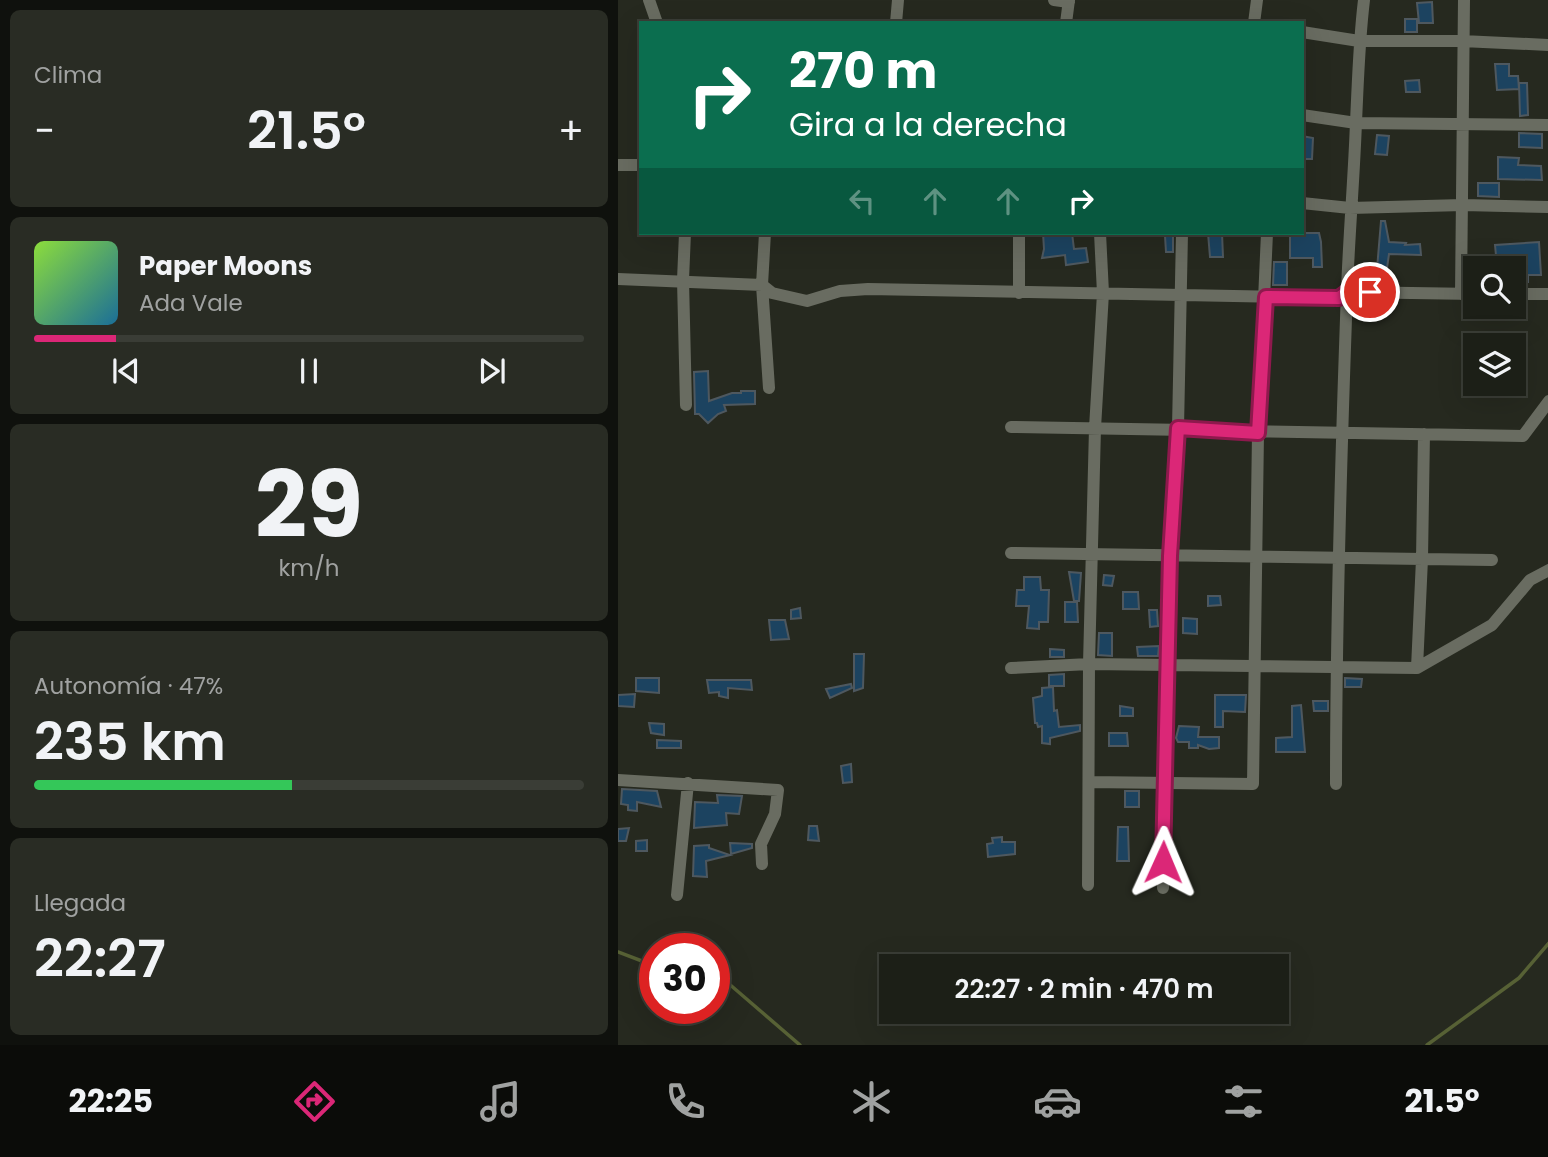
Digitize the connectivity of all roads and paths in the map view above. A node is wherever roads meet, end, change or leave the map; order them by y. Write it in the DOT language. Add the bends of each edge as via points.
graph roads {
  1 [pos="649,0"];
  2 [pos="898,0"];
  3 [pos="1054,0"];
  4 [pos="1257,0"];
  5 [pos="1364,0"];
  6 [pos="1464,0"];
  7 [pos="1069,1"];
  8 [pos="656,21"];
  9 [pos="896,21"];
  10 [pos="1066,21"];
  11 [pos="1254,21"];
  12 [pos="1304,32"];
  13 [pos="1359,41"];
  14 [pos="1462,41"];
  15 [pos="1548,45"];
  16 [pos="1304,115"];
  17 [pos="1356,123"];
  18 [pos="1464,124"];
  19 [pos="1548,125"];
  20 [pos="618,164"];
  21 [pos="639,165"];
  22 [pos="1304,204"];
  23 [pos="1463,205"];
  24 [pos="1548,207"];
  25 [pos="1350,208"];
  26 [pos="685,235"];
  27 [pos="765,235"];
  28 [pos="1019,235"];
  29 [pos="1100,235"];
  30 [pos="1182,235"];
  31 [pos="1267,235"];
  32 [pos="618,279"];
  33 [pos="683,281"];
  34 [pos="763,285"];
  35 [pos="1347,292"];
  36 [pos="1019,293"];
  37 [pos="1103,293"];
  38 [pos="1461,293"];
  39 [pos="1526,294"];
  40 [pos="1548,294"];
  41 [pos="1181,296"];
  42 [pos="1266,297"];
  43 [pos="769,388"];
  44 [pos="1548,401"];
  45 [pos="686,405"];
  46 [pos="1011,427"];
  47 [pos="1095,428"];
  48 [pos="1178,428"];
  49 [pos="1341,432"];
  50 [pos="1258,433"];
  51 [pos="1424,434"];
  52 [pos="1011,553"];
  53 [pos="1093,555"];
  54 [pos="1170,556"];
  55 [pos="1256,557"];
  56 [pos="1338,558"];
  57 [pos="1422,559"];
  58 [pos="1492,560"];
  59 [pos="1548,570"];
  60 [pos="1089,664"];
  61 [pos="1167,665"];
  62 [pos="1255,667"];
  63 [pos="1011,668"];
  64 [pos="1336,668"];
  65 [pos="1417,668"];
  66 [pos="618,780"];
  67 [pos="1089,782"];
  68 [pos="688,783"];
  69 [pos="1164,783"];
  70 [pos="1336,784"];
  71 [pos="762,864"];
  72 [pos="1088,885"];
  73 [pos="1163,888"];
  74 [pos="677,895"];
  1 -- 8 [label="street"];
  2 -- 9 [label="street"];
  3 -- 7 [label="street"];
  4 -- 11 [label="street"];
  5 -- 13 [label="street"];
  6 -- 14 [label="street"];
  7 -- 10 [label="street"];
  12 -- 13 [label="street"];
  13 -- 14 [label="street"];
  13 -- 17 [label="street"];
  14 -- 15 [label="street"];
  14 -- 18 [label="street"];
  16 -- 17 [label="street"];
  17 -- 18 [label="street"];
  17 -- 25 [label="street"];
  18 -- 19 [label="street"];
  18 -- 23 [label="street"];
  20 -- 21 [label="street"];
  22 -- 25 [label="street"];
  23 -- 24 [label="street"];
  23 -- 25 [label="street"];
  23 -- 38 [label="street"];
  25 -- 35 [label="street"];
  26 -- 33 [label="street"];
  27 -- 34 [label="street"];
  28 -- 36 [label="street"];
  29 -- 37 [label="street"];
  30 -- 41 [label="street"];
  31 -- 42 [label="street"];
  32 -- 33 [label="street"];
  33 -- 34 [label="street"];
  33 -- 45 [label="street"];
  34 -- 36 [label="street" via="772,293 807,301 868,289"];
  34 -- 43 [label="street"];
  35 -- 38 [label="street"];
  35 -- 42 [label="street" via="1339,298"];
  35 -- 49 [label="street"];
  36 -- 37 [label="street"];
  37 -- 41 [label="street"];
  37 -- 47 [label="street"];
  39 -- 40 [label="street"];
  41 -- 42 [label="street"];
  41 -- 48 [label="street"];
  42 -- 50 [label="street"];
  44 -- 51 [label="street" via="1523,436"];
  46 -- 47 [label="street"];
  47 -- 48 [label="street"];
  47 -- 53 [label="street"];
  48 -- 50 [label="street"];
  48 -- 54 [label="street"];
  49 -- 50 [label="street"];
  49 -- 51 [label="street"];
  49 -- 56 [label="street"];
  50 -- 55 [label="street"];
  51 -- 57 [label="street"];
  52 -- 53 [label="street"];
  53 -- 54 [label="street"];
  53 -- 60 [label="street"];
  54 -- 55 [label="street"];
  54 -- 61 [label="street"];
  55 -- 56 [label="street"];
  55 -- 62 [label="street"];
  56 -- 57 [label="street"];
  56 -- 64 [label="street"];
  57 -- 58 [label="street"];
  57 -- 65 [label="street"];
  59 -- 65 [label="street" via="1530,580 1492,625"];
  60 -- 61 [label="street"];
  60 -- 63 [label="street"];
  60 -- 67 [label="street"];
  61 -- 62 [label="street"];
  61 -- 69 [label="street"];
  62 -- 64 [label="street"];
  62 -- 69 [label="street" via="1253,784"];
  64 -- 65 [label="street"];
  64 -- 70 [label="street"];
  66 -- 68 [label="street"];
  67 -- 69 [label="street"];
  67 -- 72 [label="street"];
  68 -- 71 [label="street" via="778,790 775,814 761,844"];
  68 -- 74 [label="street"];
  69 -- 73 [label="street"];
}
